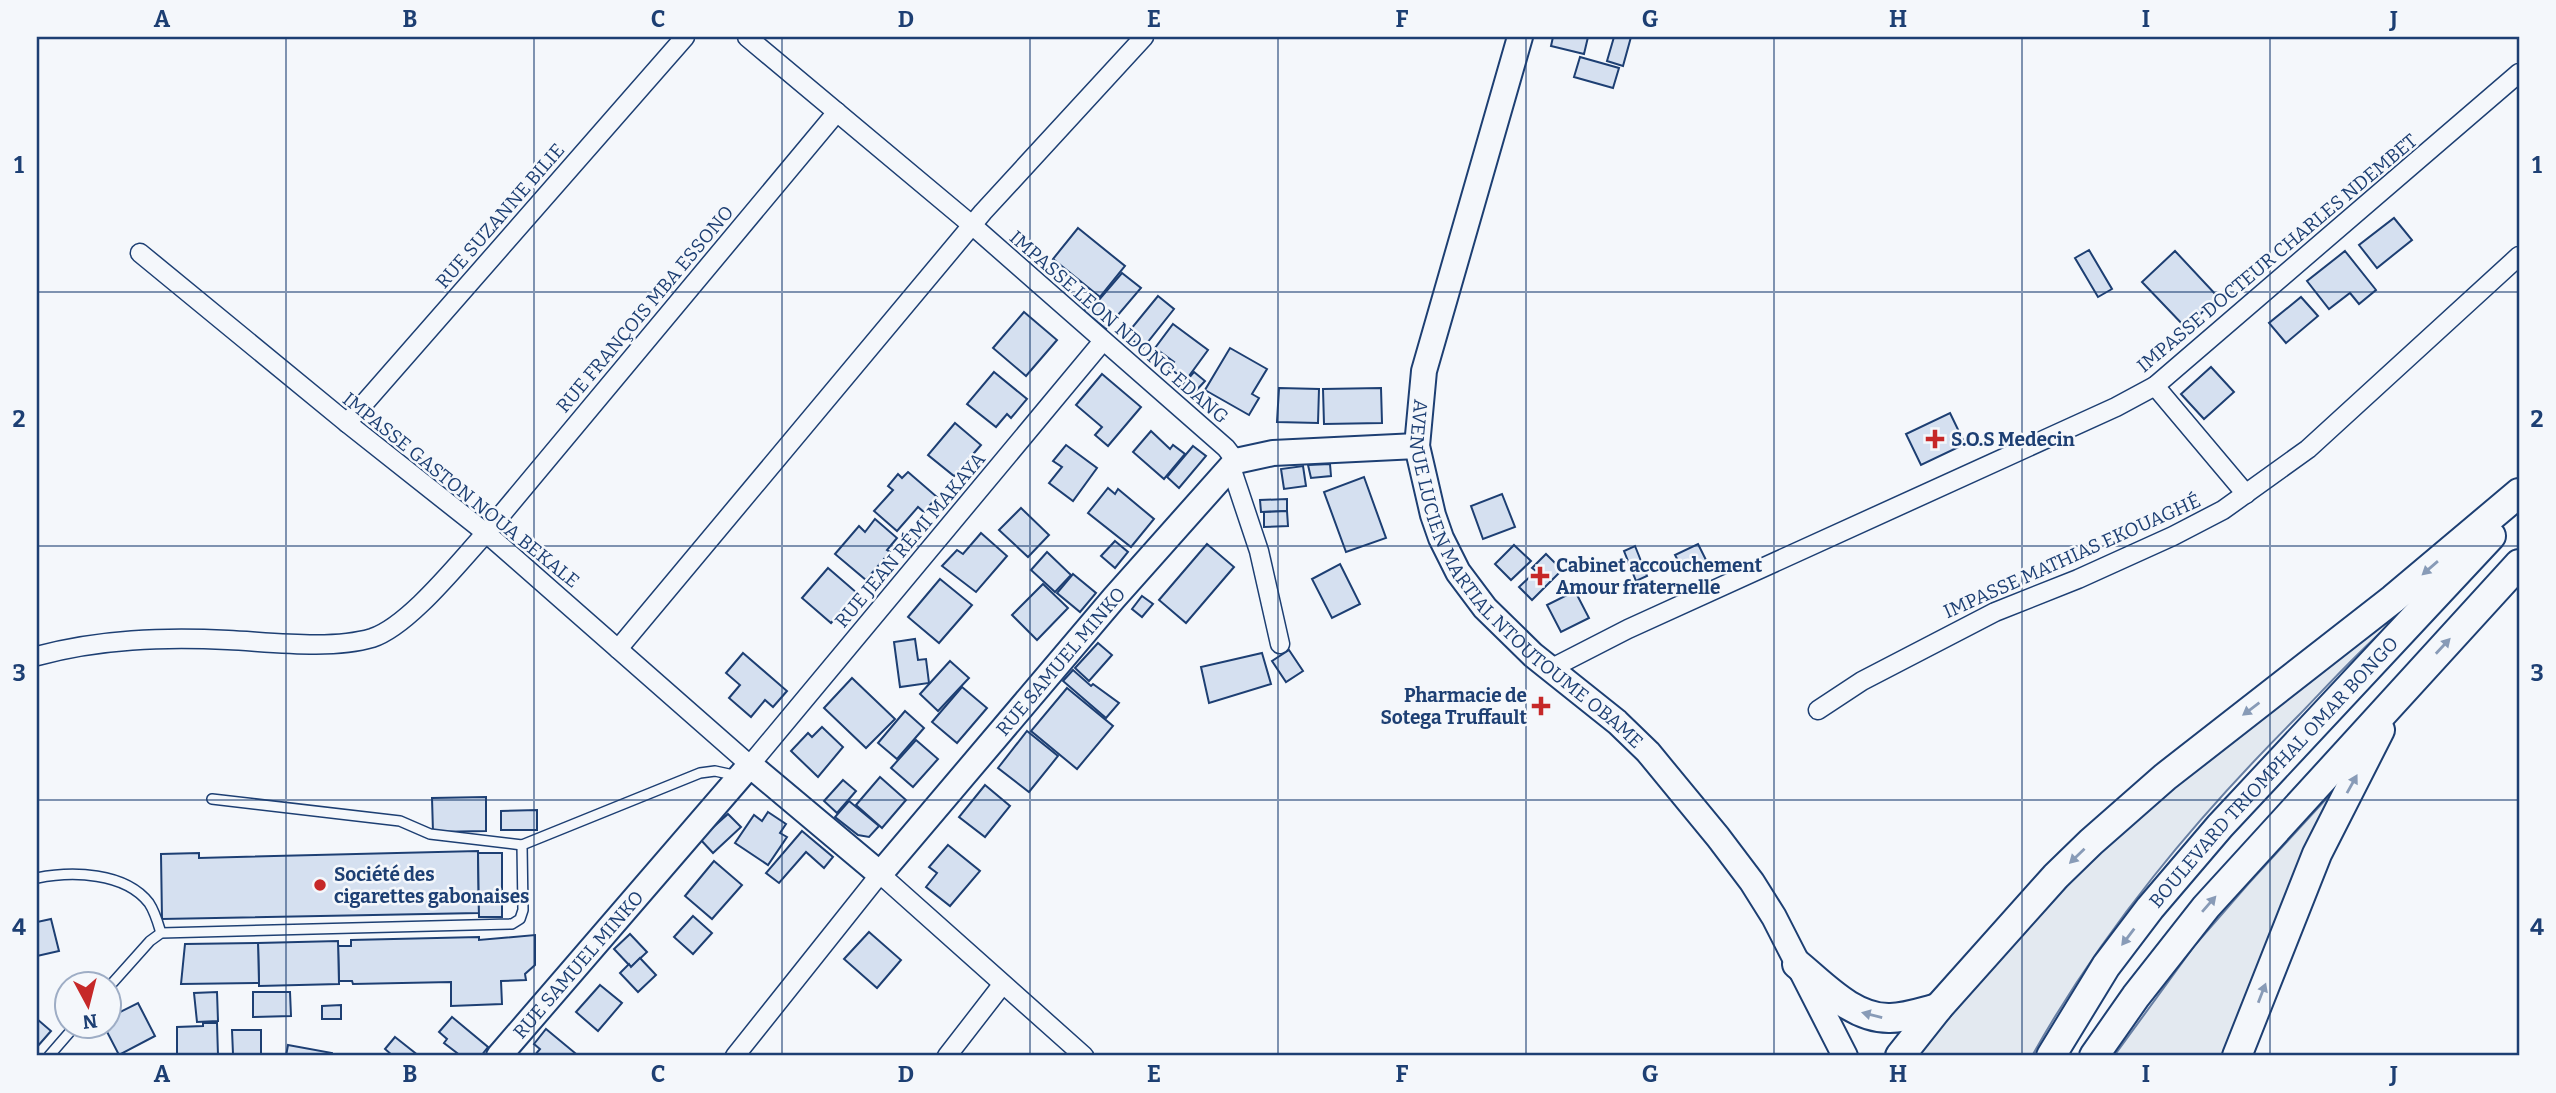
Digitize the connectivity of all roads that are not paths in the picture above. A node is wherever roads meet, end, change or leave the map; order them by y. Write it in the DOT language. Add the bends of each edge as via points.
graph roads {
  1 [pos="685,37"];
  2 [pos="747,37"];
  3 [pos="1144,37"];
  4 [pos="1520,37"];
  5 [pos="2519,73"];
  6 [pos="837,112"];
  7 [pos="973,226"];
  8 [pos="140,253"];
  9 [pos="2519,256"];
  10 [pos="1103,341"];
  11 [pos="2155,386"];
  12 [pos="347,423"];
  13 [pos="1417,446"];
  14 [pos="1234,464"];
  15 [pos="2519,493"];
  16 [pos="2246,494"];
  17 [pos="2519,506"];
  18 [pos="486,533"];
  19 [pos="2519,564"];
  20 [pos="1280,644"];
  21 [pos="618,649"];
  22 [pos="37,656"];
  23 [pos="1550,668"];
  24 [pos="2397,697"];
  25 [pos="1818,710"];
  26 [pos="745,771"];
  27 [pos="212,799"];
  28 [pos="522,845"];
  29 [pos="880,874"];
  30 [pos="37,878"];
  31 [pos="161,933"];
  32 [pos="1797,964"];
  33 [pos="122,972"];
  34 [pos="1002,985"];
  35 [pos="1938,1008"];
  36 [pos="63,1040"];
  37 [pos="49,1056"];
  38 [pos="499,1056"];
  39 [pos="735,1056"];
  40 [pos="947,1056"];
  41 [pos="1084,1056"];
  42 [pos="1845,1056"];
  43 [pos="1900,1056"];
  44 [pos="2051,1056"];
  45 [pos="2094,1056"];
  46 [pos="2237,1056"];
  1 -- 12 [label="street, RUE SUZANNE BILIE"];
  2 -- 6 [label="street, IMPASSE LEON NDONG EDANG"];
  3 -- 7 [label="street"];
  4 -- 13 [label="street, AVENUE LUCIEN MARTIAL NTOUTOUME OBAME" via="1427,360"];
  5 -- 11 [label="street, IMPASSE DOCTEUR CHARLES NDEMBET"];
  6 -- 7 [label="street, IMPASSE LEON NDONG EDANG"];
  6 -- 18 [label="street, RUE FRANÇOIS MBA ESSONO"];
  7 -- 10 [label="street, IMPASSE LEON NDONG EDANG"];
  7 -- 21 [label="street"];
  8 -- 12 [label="street, IMPASSE GASTON NOUA BEKALE"];
  9 -- 16 [label="street, IMPASSE MATHIAS EKOUAGHÉ" via="2308,449"];
  10 -- 14 [label="street, IMPASSE LEON NDONG EDANG" via="1226,448"];
  10 -- 26 [label="street, RUE JEAN RÉMI MAKAYA"];
  11 -- 16 [label="street"];
  11 -- 23 [label="street, IMPASSE DOCTEUR CHARLES NDEMBET"];
  12 -- 18 [label="street, IMPASSE GASTON NOUA BEKALE"];
  13 -- 14 [label="street" via="1273,453"];
  13 -- 23 [label="street, AVENUE LUCIEN MARTIAL NTOUTOUME OBAME" via="1433,515 1458,572 1506,631"];
  14 -- 20 [label="street"];
  14 -- 29 [label="street, RUE SAMUEL MINKO"];
  15 -- 35 [label="main road, one-way" via="2123,813 2056,876"];
  16 -- 25 [label="street, IMPASSE MATHIAS EKOUAGHÉ" via="2172,536 1937,641"];
  17 -- 44 [label="main road, BOULEVARD TRIOMPHAL OMAR BONGO, one-way" via="2229,816 2150,908 2106,966"];
  18 -- 21 [label="street, IMPASSE GASTON NOUA BEKALE"];
  18 -- 22 [label="street, RUE FRANÇOIS MBA ESSONO" via="427,596 373,637 298,644 133,639"];
  24 -- 19 [label="main road, BOULEVARD TRIOMPHAL OMAR BONGO, one-way"];
  21 -- 26 [label="street, IMPASSE GASTON NOUA BEKALE"];
  23 -- 32 [label="street, AVENUE LUCIEN MARTIAL NTOUTOUME OBAME" via="1617,722 1681,789 1752,882"];
  45 -- 24 [label="main road, BOULEVARD TRIOMPHAL OMAR BONGO, one-way" via="2206,907"];
  46 -- 24 [label="main road, one-way" via="2317,854"];
  26 -- 28 [label="lane" via="700,773"];
  26 -- 29 [label="street"];
  26 -- 38 [label="street, RUE SAMUEL MINKO"];
  27 -- 28 [label="lane" via="400,821 429,834"];
  28 -- 31 [label="lane" via="523,910 512,924"];
  29 -- 34 [label="street"];
  29 -- 39 [label="street"];
  30 -- 31 [label="lane" via="85,875 112,880 148,902"];
  31 -- 33 [label="lane"];
  35 -- 32 [label="main road, one-way" via="1901,1017 1874,1017 1850,1007"];
  32 -- 42 [label="street, AVENUE LUCIEN MARTIAL NTOUTOUME OBAME"];
  34 -- 40 [label="street"];
  34 -- 41 [label="street"];
  35 -- 43 [label="main road"];
  36 -- 37 [label="lane"];
}
